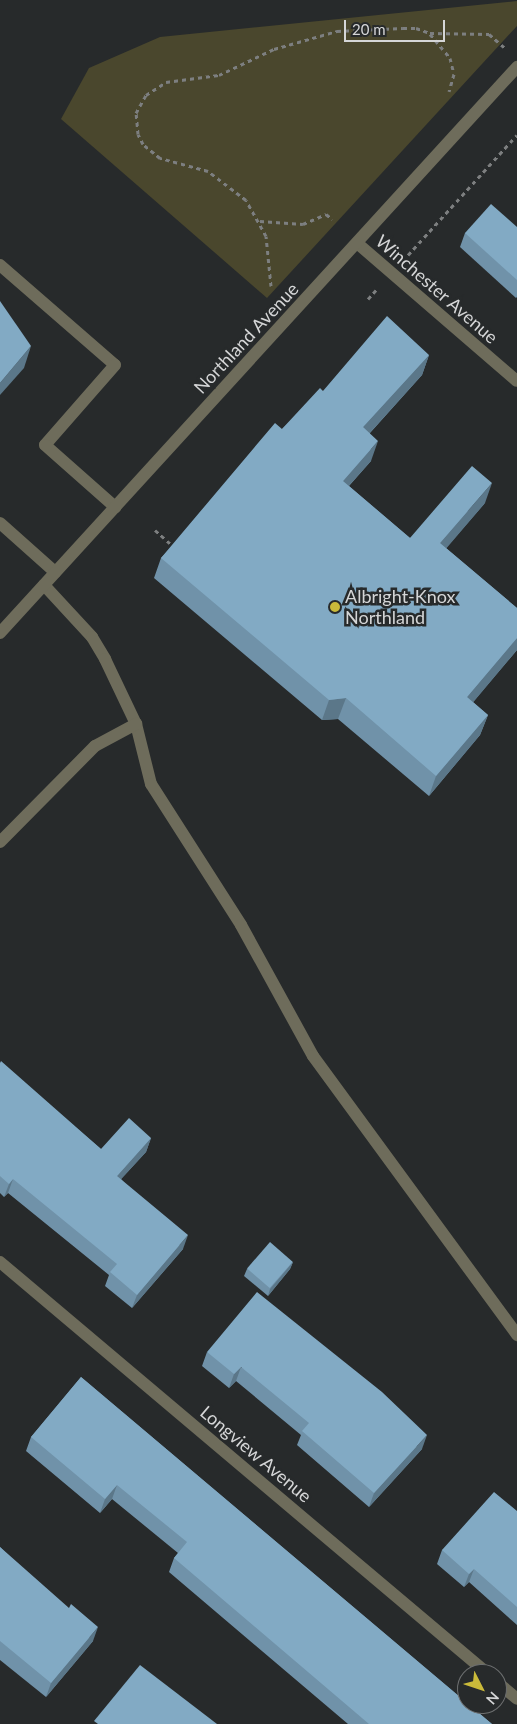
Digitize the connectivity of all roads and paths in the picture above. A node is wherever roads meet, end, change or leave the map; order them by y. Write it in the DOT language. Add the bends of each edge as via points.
graph roads {
  1 [pos="430,34"];
  2 [pos="509,51"];
  3 [pos="517,67"];
  4 [pos="449,91"];
  5 [pos="517,135"];
  6 [pos="332,219"];
  7 [pos="260,222"];
  8 [pos="357,243"];
  9 [pos="408,256"];
  10 [pos="0,265"];
  11 [pos="271,286"];
  12 [pos="378,288"];
  13 [pos="368,299"];
  14 [pos="517,381"];
  15 [pos="115,507"];
  16 [pos="0,523"];
  17 [pos="155,530"];
  18 [pos="174,547"];
  19 [pos="55,572"];
  20 [pos="44,585"];
  21 [pos="0,633"];
  22 [pos="136,724"];
  23 [pos="0,842"];
  24 [pos="0,1262"];
  25 [pos="517,1335"];
  26 [pos="476,1664"];
  27 [pos="507,1690"];
  28 [pos="517,1699"];
  1 -- 2 [label="path" via="489,34"];
  1 -- 4 [label="path" via="450,58 454,74"];
  1 -- 7 [label="path" via="416,28 337,30 274,49 219,75 166,82 146,94 136,113 142,144 160,158 192,165 223,180 246,200"];
  3 -- 8 [label="street, Northland Avenue"];
  5 -- 9 [label="path"];
  6 -- 7 [label="path" via="326,214 303,224"];
  7 -- 11 [label="path" via="269,250"];
  8 -- 14 [label="street, Winchester Avenue"];
  8 -- 15 [label="street, Northland Avenue"];
  10 -- 15 [label="street" via="115,365 45,445"];
  12 -- 13 [label="path"];
  15 -- 19 [label="street, Northland Avenue"];
  16 -- 19 [label="street"];
  17 -- 18 [label="path"];
  19 -- 20 [label="street, Northland Avenue"];
  20 -- 21 [label="street, Northland Avenue"];
  20 -- 22 [label="street" via="92,637"];
  22 -- 23 [label="street" via="95,746"];
  22 -- 25 [label="street" via="151,784 241,925 313,1056"];
  24 -- 26 [label="street, Longview Avenue"];
  27 -- 28 [label="street"];
}
